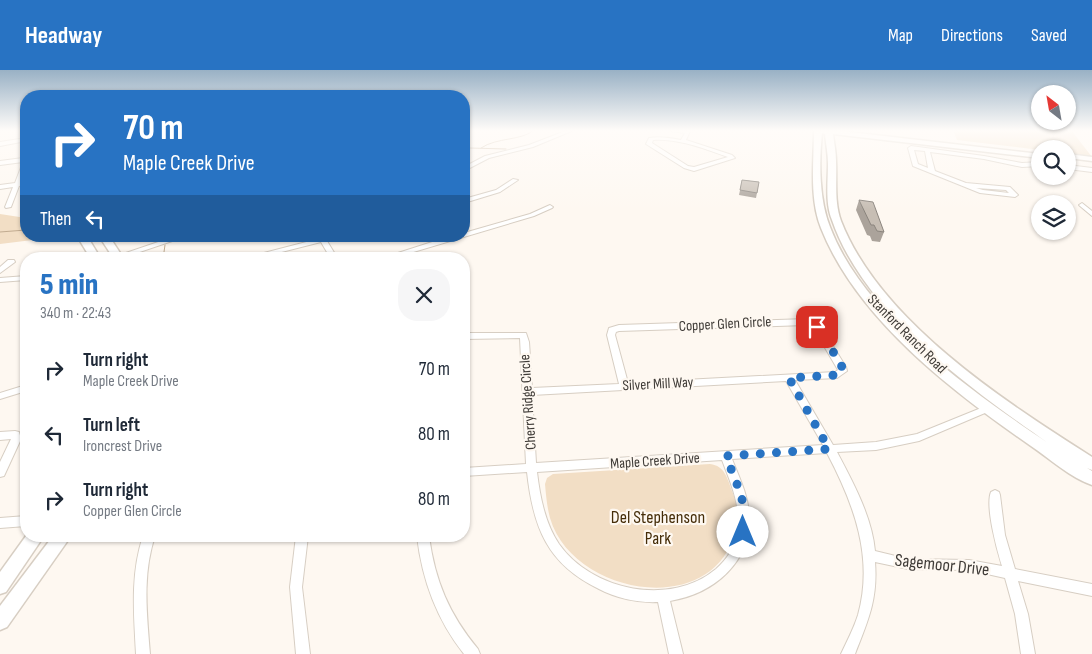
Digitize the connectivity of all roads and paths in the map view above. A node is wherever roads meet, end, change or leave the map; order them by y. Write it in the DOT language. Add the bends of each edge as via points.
graph roads {
  1 [pos="487,157"];
  2 [pos="671,157"];
  3 [pos="731,157"];
  4 [pos="817,157"];
  5 [pos="831,157"];
  6 [pos="913,157"];
  7 [pos="929,157"];
  8 [pos="982,157"];
  9 [pos="1016,157"];
  10 [pos="1076,159"];
  11 [pos="1092,160"];
  12 [pos="20,161"];
  13 [pos="0,163"];
  14 [pos="1031,164"];
  15 [pos="1021,165"];
  16 [pos="470,166"];
  17 [pos="1076,168"];
  18 [pos="1092,170"];
  19 [pos="932,172"];
  20 [pos="20,177"];
  21 [pos="818,177"];
  22 [pos="515,180"];
  23 [pos="18,184"];
  24 [pos="965,185"];
  25 [pos="0,187"];
  26 [pos="833,190"];
  27 [pos="819,194"];
  28 [pos="470,199"];
  29 [pos="1092,206"];
  30 [pos="550,207"];
  31 [pos="8,208"];
  32 [pos="1092,214"];
  33 [pos="836,218"];
  34 [pos="470,233"];
  35 [pos="165,242"];
  36 [pos="307,242"];
  37 [pos="432,242"];
  38 [pos="135,252"];
  39 [pos="270,252"];
  40 [pos="403,252"];
  41 [pos="11,262"];
  42 [pos="0,271"];
  43 [pos="20,278"];
  44 [pos="0,280"];
  45 [pos="470,336"];
  46 [pos="789,378"];
  47 [pos="624,386"];
  48 [pos="20,390"];
  49 [pos="528,392"];
  50 [pos="0,396"];
  51 [pos="996,406"];
  52 [pos="0,436"];
  53 [pos="829,449"];
  54 [pos="726,456"];
  55 [pos="1092,464"];
  56 [pos="533,468"];
  57 [pos="470,472"];
  58 [pos="0,473"];
  59 [pos="1092,479"];
  60 [pos="995,495"];
  61 [pos="20,521"];
  62 [pos="0,522"];
  63 [pos="32,542"];
  64 [pos="57,542"];
  65 [pos="147,542"];
  66 [pos="301,542"];
  67 [pos="424,542"];
  68 [pos="872,556"];
  69 [pos="1012,574"];
  70 [pos="0,586"];
  71 [pos="1092,590"];
  72 [pos="662,597"];
  73 [pos="0,621"];
  74 [pos="142,654"];
  75 [pos="303,654"];
  76 [pos="473,654"];
  77 [pos="676,654"];
  78 [pos="848,654"];
  79 [pos="1028,654"];
  1 -- 16 [label="street"];
  2 -- 3 [label="street" via="694,169"];
  4 -- 21 [label="main road, Stanford Ranch Road"];
  5 -- 26 [label="main road, Stanford Ranch Road"];
  6 -- 19 [label="street" via="915,165"];
  7 -- 19 [label="street"];
  8 -- 15 [label="street"];
  9 -- 15 [label="street"];
  10 -- 11 [label="main road"];
  12 -- 13 [label="street"];
  14 -- 15 [label="street"];
  17 -- 18 [label="street"];
  19 -- 24 [label="street"];
  20 -- 23 [label="street"];
  21 -- 26 [label="main road" via="823,179 827,189"];
  21 -- 27 [label="main road, Stanford Ranch Road"];
  22 -- 28 [label="street" via="498,191"];
  23 -- 25 [label="street"];
  23 -- 31 [label="street"];
  24 -- 24 [label="street" via="982,192 1016,195 1008,188"];
  26 -- 33 [label="main road, Stanford Ranch Road"];
  27 -- 33 [label="main road" via="825,198 828,213"];
  27 -- 51 [label="main road, Stanford Ranch Road" via="821,215 829,236 860,287 905,336 959,384"];
  29 -- 32 [label="street" via="1082,205"];
  30 -- 34 [label="street"];
  33 -- 51 [label="main road, Stanford Ranch Road" via="854,258 886,300"];
  35 -- 38 [label="street"];
  36 -- 39 [label="street"];
  37 -- 40 [label="street"];
  41 -- 42 [label="street"];
  43 -- 44 [label="street"];
  45 -- 49 [label="street, Cherry Ridge Circle" via="523,335"];
  46 -- 47 [label="street, Silver Mill Way"];
  46 -- 47 [label="street, Copper Glen Circle" via="837,375 843,371 817,327 807,322 616,329 611,335"];
  46 -- 53 [label="street"];
  47 -- 49 [label="street, Silver Mill Way"];
  48 -- 50 [label="street"];
  49 -- 56 [label="street, Cherry Ridge Circle"];
  51 -- 53 [label="street, Maple Creek Drive" via="905,441"];
  51 -- 55 [label="main road" via="1022,426"];
  51 -- 59 [label="main road, Stanford Ranch Road"];
  52 -- 58 [label="street" via="15,435 16,439"];
  53 -- 54 [label="street, Maple Creek Drive"];
  53 -- 68 [label="street" via="862,516"];
  54 -- 56 [label="street, Maple Creek Drive"];
  54 -- 72 [label="street" via="744,509 743,532 736,553 719,574 707,582"];
  56 -- 57 [label="street, Maple Creek Drive"];
  56 -- 72 [label="street, Cherry Ridge Circle" via="542,522 547,536 565,560 605,587"];
  60 -- 69 [label="street" via="996,522"];
  61 -- 62 [label="street"];
  63 -- 70 [label="main road"];
  64 -- 73 [label="main road"];
  65 -- 74 [label="street" via="138,578"];
  66 -- 75 [label="street" via="296,587"];
  67 -- 76 [label="street" via="436,594 456,633"];
  68 -- 69 [label="street, Sagemoor Drive" via="908,564 970,565"];
  68 -- 78 [label="street" via="865,616"];
  69 -- 71 [label="street, Sagemoor Drive"];
  69 -- 79 [label="street" via="1024,619"];
  72 -- 77 [label="street"];
}
